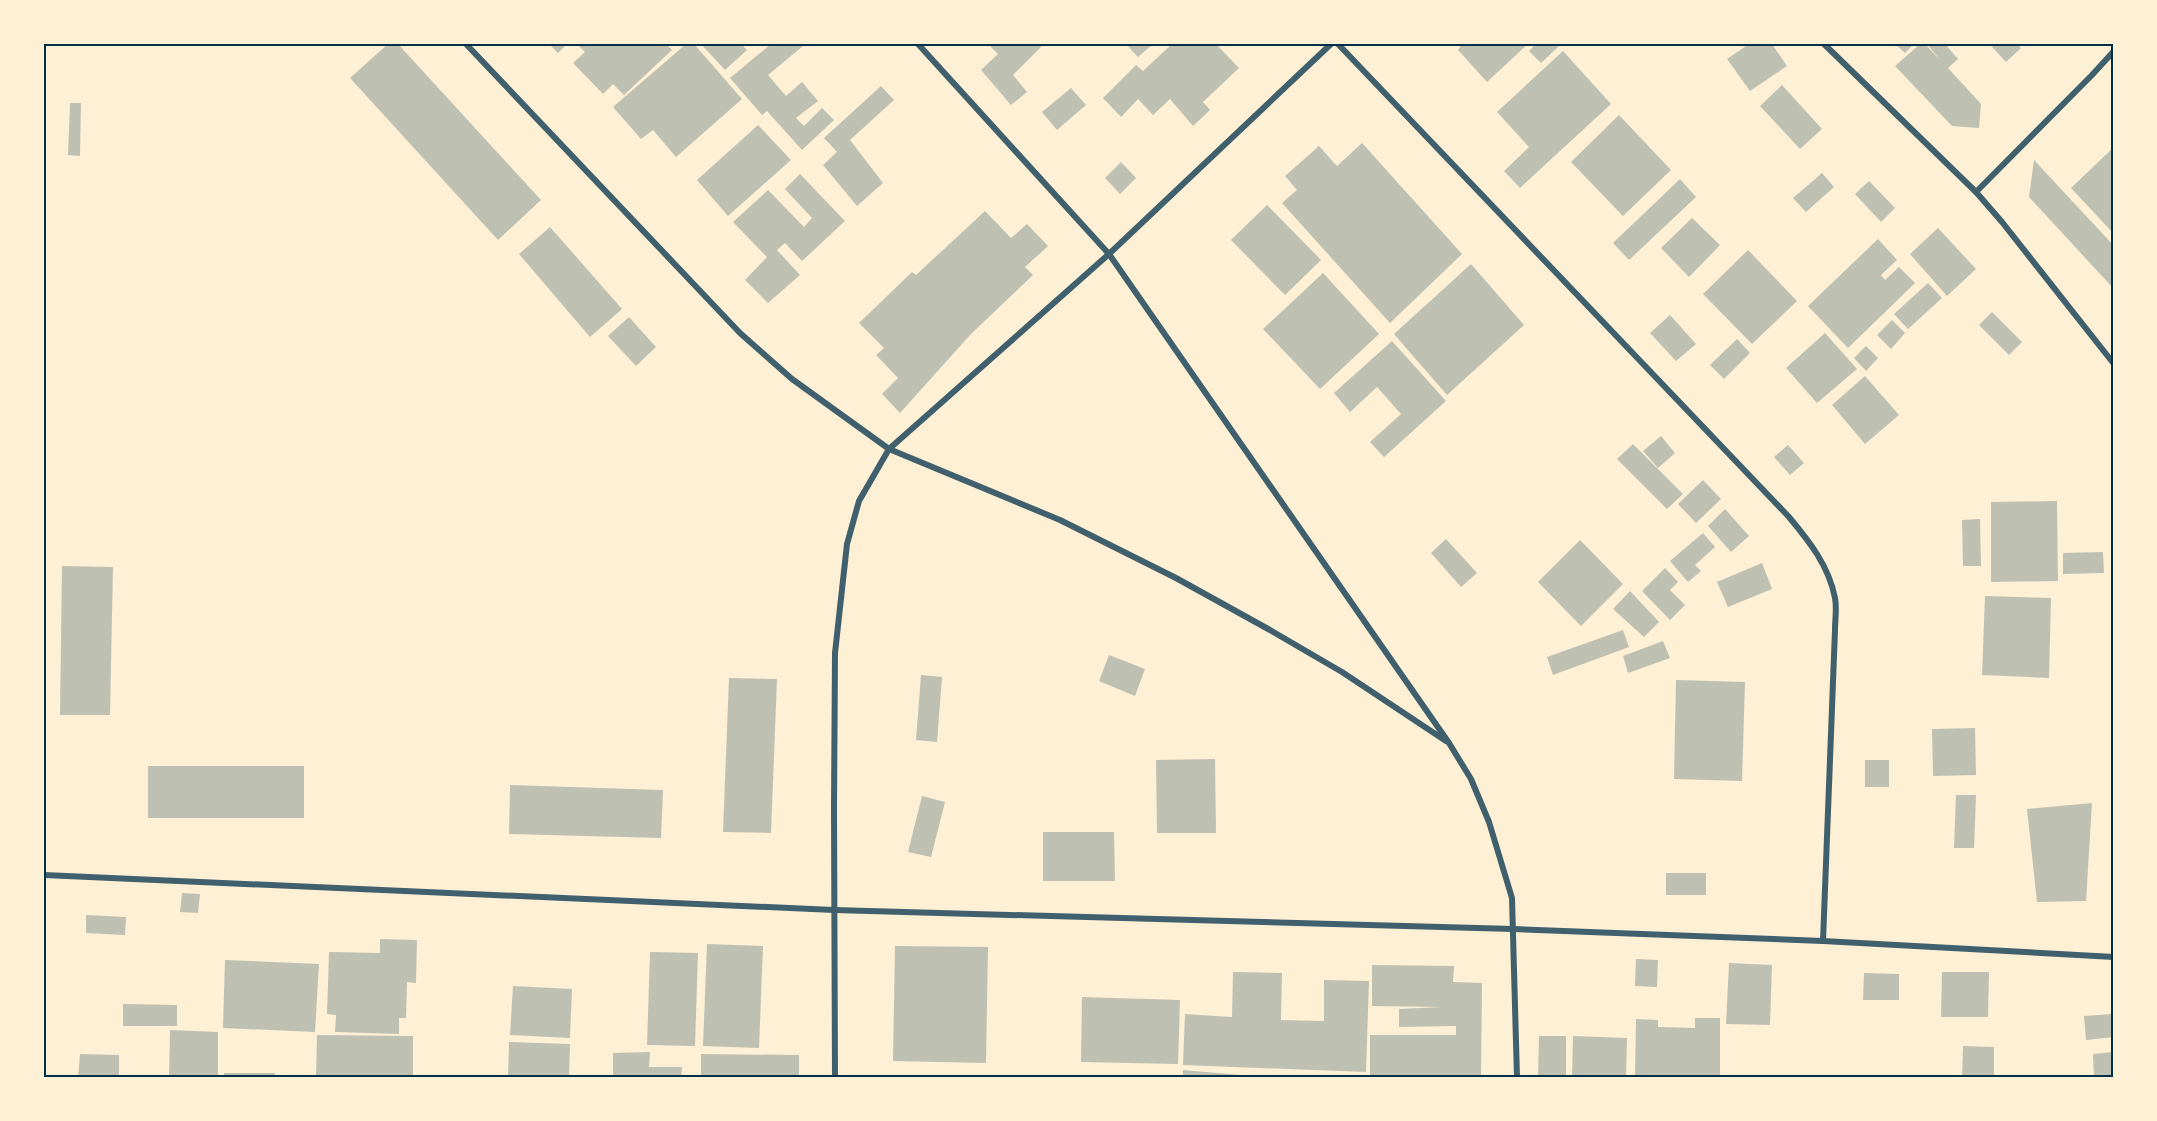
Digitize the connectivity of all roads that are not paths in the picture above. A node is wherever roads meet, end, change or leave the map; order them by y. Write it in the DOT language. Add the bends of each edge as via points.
graph roads {
  1 [pos="466,44"];
  2 [pos="918,44"];
  3 [pos="1331,44"];
  4 [pos="1338,44"];
  5 [pos="1824,44"];
  6 [pos="2114,51"];
  7 [pos="1976,192"];
  8 [pos="1109,254"];
  9 [pos="2114,364"];
  10 [pos="889,449"];
  11 [pos="1449,743"];
  12 [pos="44,875"];
  13 [pos="834,910"];
  14 [pos="1513,929"];
  15 [pos="1823,941"];
  16 [pos="2114,957"];
  17 [pos="836,1077"];
  18 [pos="1517,1077"];
  1 -- 10 [label="street" via="740,333 792,379"];
  2 -- 8 [label="street"];
  3 -- 8 [label="street"];
  4 -- 15 [label="street" via="1789,517 1812,545 1827,572 1835,598 1835,630"];
  5 -- 7 [label="street"];
  6 -- 7 [label="street"];
  7 -- 9 [label="street"];
  8 -- 10 [label="street"];
  8 -- 11 [label="street"];
  10 -- 11 [label="street" via="1060,520 1176,578 1331,666"];
  10 -- 13 [label="street" via="859,501 847,544 839,604"];
  11 -- 14 [label="street" via="1471,779 1489,822 1512,898"];
  12 -- 13 [label="street"];
  13 -- 14 [label="street"];
  13 -- 17 [label="street"];
  14 -- 15 [label="street"];
  14 -- 18 [label="street"];
  15 -- 16 [label="street"];
}
